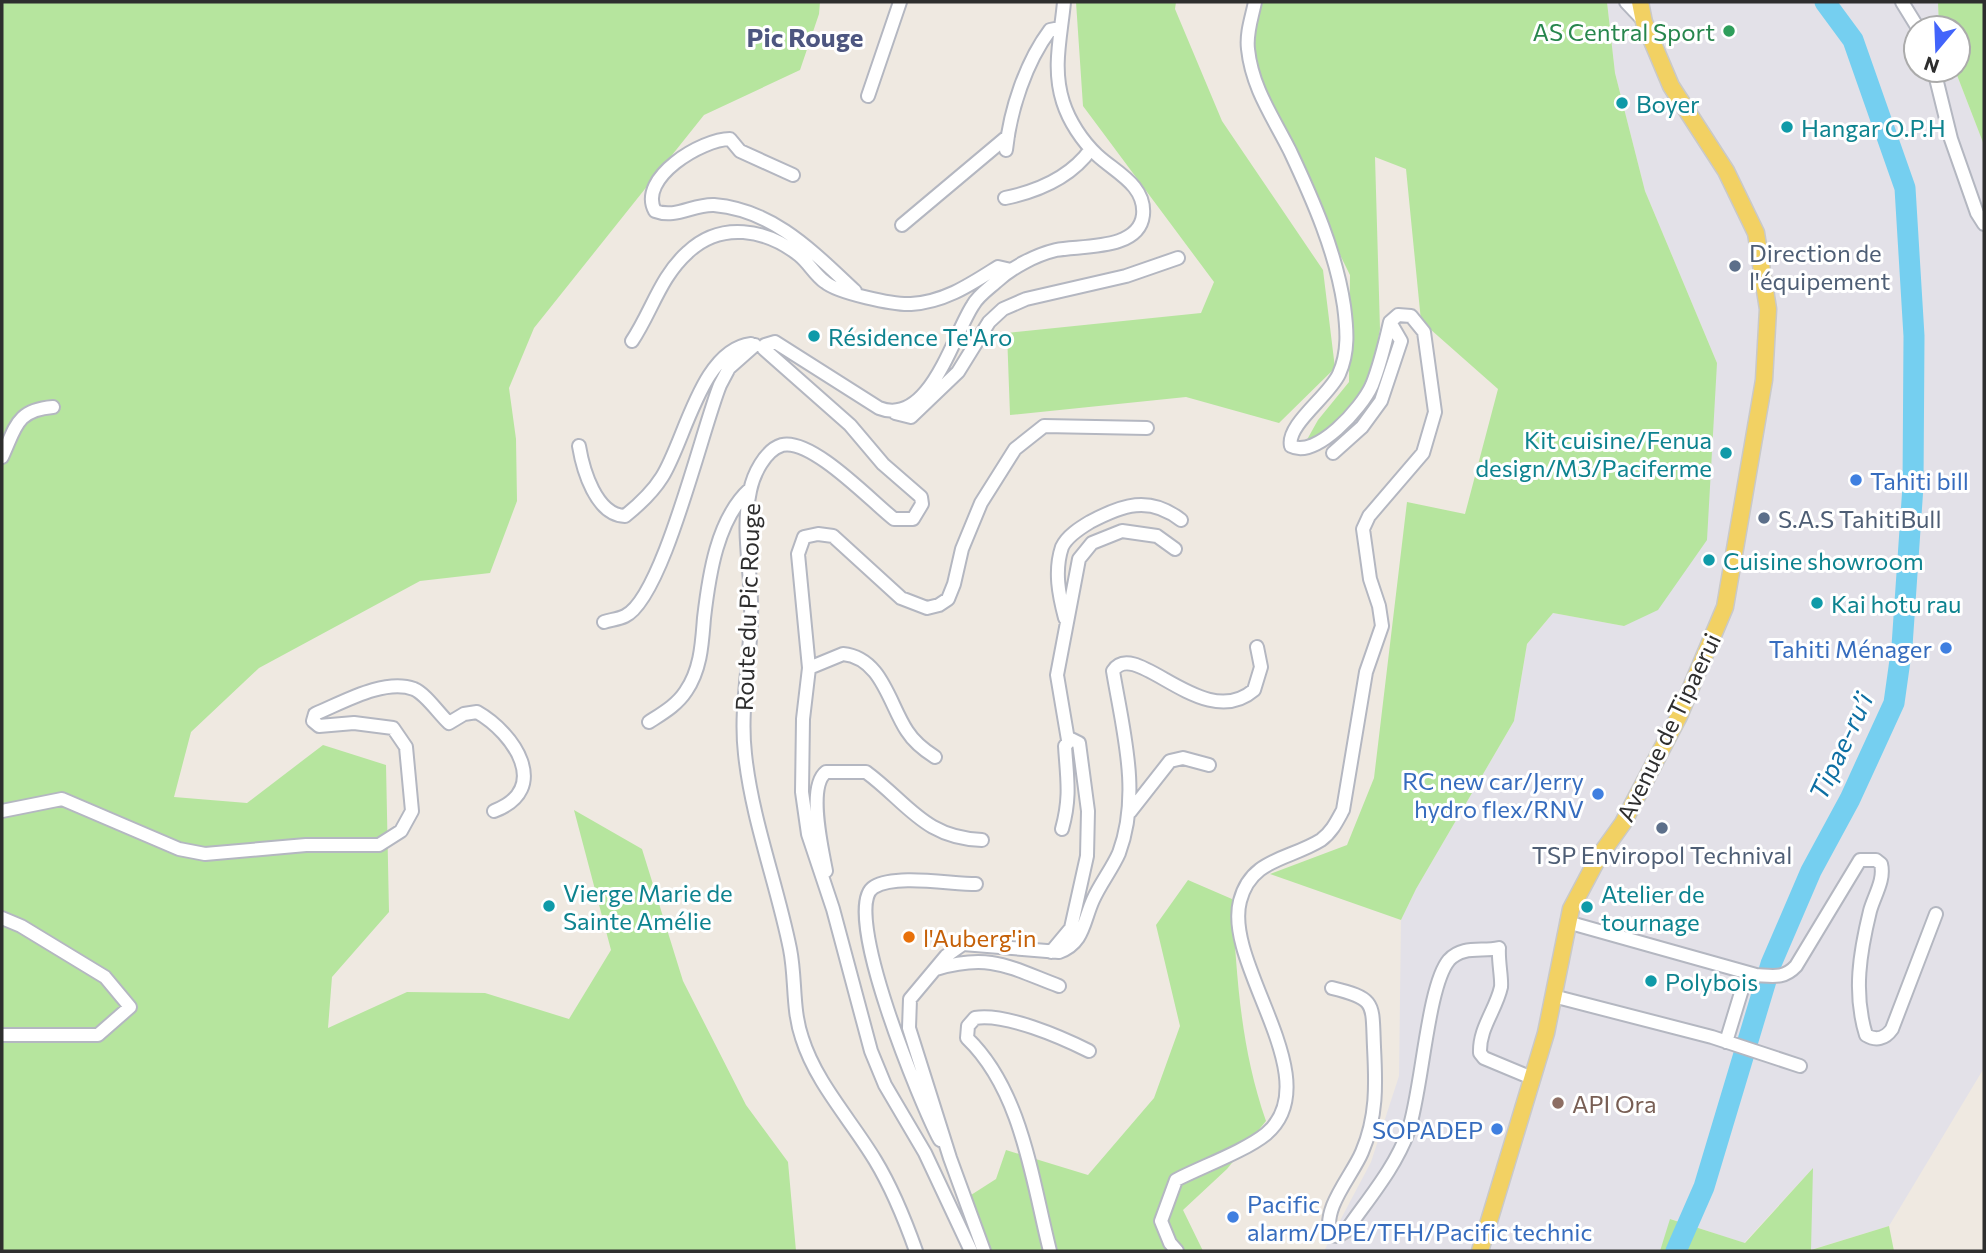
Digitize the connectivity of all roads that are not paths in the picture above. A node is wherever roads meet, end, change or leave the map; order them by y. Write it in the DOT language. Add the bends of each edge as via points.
graph roads {
  1 [pos="900,2"];
  2 [pos="1064,2"];
  3 [pos="1255,2"];
  4 [pos="1626,2"];
  5 [pos="1640,2"];
  6 [pos="1644,22"];
  7 [pos="1060,28"];
  8 [pos="1937,84"];
  9 [pos="868,96"];
  10 [pos="1008,136"];
  11 [pos="1091,149"];
  12 [pos="1006,150"];
  13 [pos="793,175"];
  14 [pos="1005,198"];
  15 [pos="1984,224"];
  16 [pos="902,225"];
  17 [pos="1178,258"];
  18 [pos="1010,270"];
  19 [pos="858,294"];
  20 [pos="1390,322"];
  21 [pos="632,341"];
  22 [pos="760,345"];
  23 [pos="53,407"];
  24 [pos="892,413"];
  25 [pos="1147,428"];
  26 [pos="579,446"];
  27 [pos="1333,453"];
  28 [pos="2,457"];
  29 [pos="750,489"];
  30 [pos="1181,520"];
  31 [pos="1175,549"];
  32 [pos="604,622"];
  33 [pos="1067,625"];
  34 [pos="1257,647"];
  35 [pos="809,668"];
  36 [pos="649,722"];
  37 [pos="1068,740"];
  38 [pos="935,757"];
  39 [pos="1209,765"];
  40 [pos="2,811"];
  41 [pos="494,811"];
  42 [pos="1130,812"];
  43 [pos="1062,829"];
  44 [pos="982,840"];
  45 [pos="976,884"];
  46 [pos="833,909"];
  47 [pos="1936,914"];
  48 [pos="2,918"];
  49 [pos="1567,922"];
  50 [pos="1051,952"];
  51 [pos="934,970"];
  52 [pos="1751,974"];
  53 [pos="1059,986"];
  54 [pos="1332,988"];
  55 [pos="1553,996"];
  56 [pos="2,1035"];
  57 [pos="1726,1042"];
  58 [pos="1089,1051"];
  59 [pos="1800,1066"];
  60 [pos="1532,1078"];
  61 [pos="950,1158"];
  62 [pos="916,1251"];
  63 [pos="971,1251"];
  64 [pos="984,1251"];
  65 [pos="1049,1251"];
  66 [pos="1177,1251"];
  67 [pos="1480,1251"];
  1 -- 9 [label="street"];
  2 -- 7 [label="street"];
  3 -- 20 [label="street" via="1248,33 1258,93 1289,150 1331,251 1347,335 1345,357 1330,392 1294,427 1291,446 1307,449 1318,443 1354,411 1371,388"];
  4 -- 6 [label="street"];
  5 -- 6 [label="main road, Avenue de Tipaerui"];
  6 -- 49 [label="main road, Avenue de Tipaerui" via="1671,86 1726,172 1751,222 1770,330 1732,577 1720,621 1679,716 1623,823 1578,892"];
  7 -- 10 [label="street" via="1050,30 1043,39 1020,91"];
  7 -- 11 [label="street" via="1058,83 1071,121"];
  8 -- 15 [label="street" via="1951,139"];
  10 -- 12 [label="street"];
  10 -- 16 [label="street"];
  11 -- 14 [label="street" via="1081,163 1049,184"];
  11 -- 18 [label="street" via="1139,194 1143,218 1137,229 1107,244 1055,250"];
  13 -- 19 [label="street" via="740,152 730,139 720,139 675,163 653,189 651,199 655,211 663,214 710,205 754,212 802,241"];
  17 -- 24 [label="street" via="1003,309 989,322 958,372 924,407 911,417"];
  18 -- 19 [label="street" via="999,267 959,292 912,304 879,302"];
  18 -- 24 [label="street" via="974,303 932,384 904,411"];
  19 -- 21 [label="street" via="826,284 800,256 771,239 743,230 709,237 690,250 661,286"];
  20 -- 27 [label="street" via="1401,341 1381,401"];
  20 -- 66 [label="street" via="1405,314 1419,323 1435,412 1423,453 1363,529 1382,626 1366,672 1343,810 1320,840 1254,872 1239,903 1245,948 1284,1069 1284,1100 1267,1133 1176,1180 1161,1221"];
  22 -- 24 [label="street" via="775,342"];
  22 -- 26 [label="street" via="727,352 711,373 664,475 625,516 609,511 591,487"];
  22 -- 29 [label="street, Route du Pic Rouge" via="850,425 883,464 917,492 922,504 913,519 894,519 830,464 790,444 772,451"];
  22 -- 32 [label="street" via="729,368 720,385 673,534 651,583 627,616"];
  23 -- 28 [label="street" via="20,416"];
  25 -- 35 [label="street" via="1044,426 1015,449 981,503 951,592 939,605 927,608 901,598 833,536 804,537 798,554"];
  29 -- 36 [label="street" via="735,502 715,556 696,673 674,706"];
  29 -- 62 [label="street, Route du Pic Rouge" via="745,755 791,954 797,1020 819,1074 889,1185"];
  30 -- 33 [label="street" via="1158,506 1132,504 1078,529 1063,546 1058,574"];
  31 -- 33 [label="street" via="1157,536 1132,530 1092,543 1079,559"];
  33 -- 37 [label="street" via="1057,675"];
  34 -- 42 [label="street" via="1261,667 1254,690 1230,703 1199,697 1138,664 1126,660 1118,664 1113,671"];
  35 -- 38 [label="street" via="843,654 864,662 876,672 907,730"];
  35 -- 46 [label="street" via="802,792 808,834"];
  37 -- 43 [label="street" via="1069,806"];
  37 -- 50 [label="street" via="1079,743 1083,762 1087,856 1071,928"];
  39 -- 42 [label="street" via="1183,758 1170,761"];
  40 -- 41 [label="street" via="62,799 179,849 205,854 306,845 379,845 401,831 412,811 405,747 393,728 354,723 319,726 313,721 315,714 397,687 415,690 449,723 464,713 477,712 503,733 524,771 524,786 517,799"];
  42 -- 50 [label="street" via="1118,853 1092,902 1080,938 1070,948"];
  44 -- 46 [label="street" via="944,835 866,772 826,772 819,779 818,818"];
  45 -- 61 [label="street" via="912,881 874,887 866,896 864,918 888,1014 930,1122"];
  46 -- 63 [label="street" via="870,1051 926,1153"];
  47 -- 52 [label="street" via="1892,1029 1882,1038 1866,1035 1858,990 1871,911 1882,877 1876,860 1860,860 1787,975"];
  48 -- 56 [label="street" via="105,977 130,1007 98,1035"];
  49 -- 52 [label="street"];
  49 -- 55 [label="main road, Avenue de Tipaerui"];
  50 -- 51 [label="street" via="963,944"];
  51 -- 53 [label="street" via="964,961 992,960"];
  51 -- 61 [label="street" via="910,999 909,1028"];
  52 -- 57 [label="street"];
  54 -- 60 [label="street" via="1361,995 1369,1003 1377,1098 1362,1153 1330,1213 1331,1235 1346,1231 1402,1148 1440,979 1453,957 1470,949 1499,948 1502,985 1483,1031 1480,1053"];
  55 -- 57 [label="street"];
  55 -- 60 [label="main road, Avenue de Tipaerui"];
  57 -- 59 [label="street"];
  58 -- 65 [label="street" via="1064,1038 988,1016 975,1018 968,1026 967,1038 985,1055 1015,1114"];
  60 -- 67 [label="main road, Avenue de Tipaerui"];
  61 -- 64 [label="street"];
}
